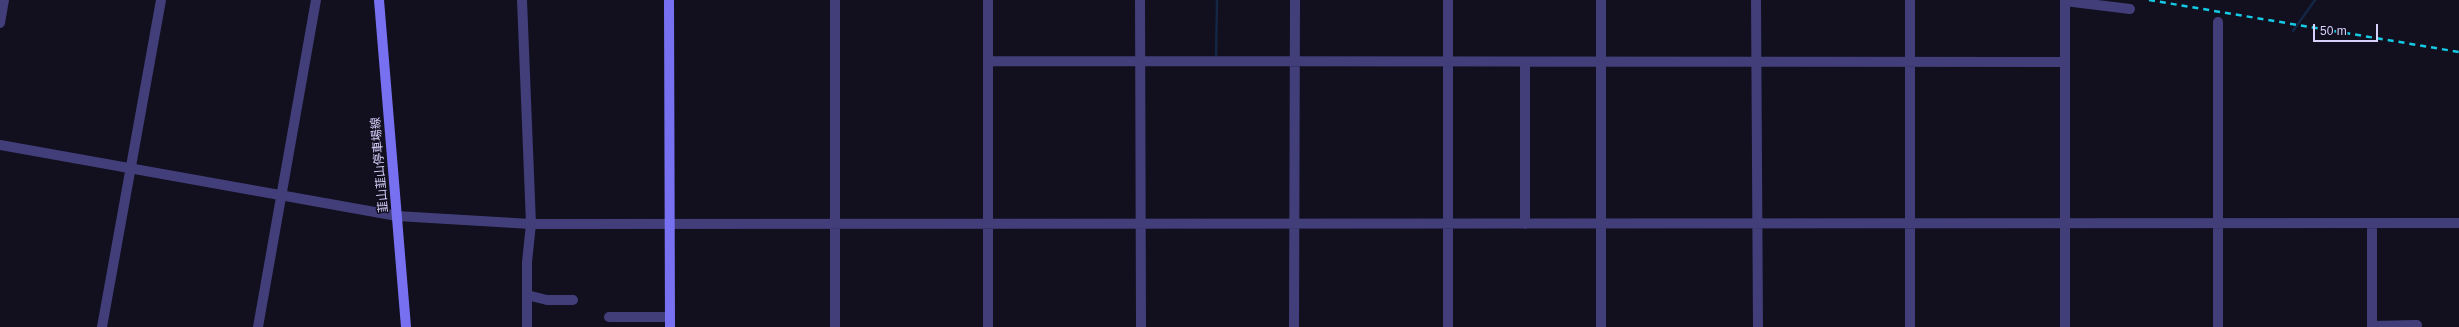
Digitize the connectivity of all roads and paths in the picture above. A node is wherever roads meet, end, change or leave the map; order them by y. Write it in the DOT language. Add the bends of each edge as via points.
graph roads {
  1 [pos="4,0"];
  2 [pos="161,0"];
  3 [pos="316,0"];
  4 [pos="379,0"];
  5 [pos="522,0"];
  6 [pos="669,0"];
  7 [pos="835,0"];
  8 [pos="988,0"];
  9 [pos="1140,0"];
  10 [pos="1295,0"];
  11 [pos="1448,0"];
  12 [pos="1601,0"];
  13 [pos="1756,0"];
  14 [pos="1910,0"];
  15 [pos="2130,9"];
  16 [pos="0,22"];
  17 [pos="2218,22"];
  18 [pos="988,61"];
  19 [pos="1910,61"];
  20 [pos="1140,62"];
  21 [pos="1295,62"];
  22 [pos="1448,62"];
  23 [pos="1525,62"];
  24 [pos="1601,62"];
  25 [pos="1756,62"];
  26 [pos="2065,62"];
  27 [pos="0,145"];
  28 [pos="130,167"];
  29 [pos="282,195"];
  30 [pos="397,216"];
  31 [pos="2217,222"];
  32 [pos="987,223"];
  33 [pos="1757,223"];
  34 [pos="1910,223"];
  35 [pos="2065,223"];
  36 [pos="2372,223"];
  37 [pos="2459,223"];
  38 [pos="531,224"];
  39 [pos="670,224"];
  40 [pos="834,224"];
  41 [pos="1140,224"];
  42 [pos="1295,224"];
  43 [pos="1448,224"];
  44 [pos="1525,224"];
  45 [pos="1601,224"];
  46 [pos="527,296"];
  47 [pos="573,300"];
  48 [pos="609,317"];
  49 [pos="670,322"];
  50 [pos="2417,325"];
  51 [pos="2372,326"];
  52 [pos="102,327"];
  53 [pos="258,327"];
  54 [pos="406,327"];
  55 [pos="527,327"];
  56 [pos="834,327"];
  57 [pos="988,327"];
  58 [pos="1141,327"];
  59 [pos="1294,327"];
  60 [pos="1448,327"];
  61 [pos="1601,327"];
  62 [pos="1758,327"];
  63 [pos="1910,327"];
  64 [pos="2064,327"];
  65 [pos="2218,327"];
  1 -- 16 [label="street"];
  2 -- 28 [label="street"];
  3 -- 29 [label="street"];
  4 -- 30 [label="main road, 韮山韮山停車場線"];
  5 -- 38 [label="street"];
  6 -- 39 [label="main road"];
  7 -- 40 [label="street"];
  8 -- 18 [label="street"];
  9 -- 20 [label="street"];
  10 -- 21 [label="street"];
  11 -- 22 [label="street"];
  12 -- 24 [label="street"];
  13 -- 25 [label="street"];
  14 -- 19 [label="street"];
  15 -- 26 [label="street" via="2065,1"];
  17 -- 31 [label="street"];
  18 -- 20 [label="street"];
  18 -- 32 [label="street"];
  19 -- 25 [label="street"];
  19 -- 26 [label="street"];
  19 -- 34 [label="street"];
  20 -- 21 [label="street"];
  20 -- 41 [label="street"];
  21 -- 22 [label="street"];
  21 -- 42 [label="street"];
  22 -- 23 [label="street"];
  22 -- 43 [label="street"];
  23 -- 24 [label="street"];
  23 -- 44 [label="street"];
  24 -- 25 [label="street"];
  24 -- 45 [label="street"];
  25 -- 33 [label="street"];
  26 -- 35 [label="street"];
  27 -- 28 [label="street"];
  28 -- 29 [label="street"];
  28 -- 52 [label="street"];
  29 -- 30 [label="street"];
  29 -- 53 [label="street"];
  30 -- 38 [label="street"];
  30 -- 54 [label="main road, 韮山韮山停車場線"];
  31 -- 35 [label="street"];
  31 -- 36 [label="street"];
  31 -- 65 [label="street"];
  32 -- 40 [label="street"];
  32 -- 41 [label="street"];
  32 -- 57 [label="street"];
  33 -- 34 [label="street"];
  33 -- 45 [label="street"];
  33 -- 62 [label="street"];
  34 -- 35 [label="street"];
  34 -- 63 [label="street"];
  35 -- 64 [label="street"];
  36 -- 37 [label="street"];
  36 -- 51 [label="street"];
  38 -- 39 [label="street"];
  38 -- 46 [label="street"];
  39 -- 40 [label="street"];
  39 -- 49 [label="main road"];
  40 -- 56 [label="street"];
  41 -- 42 [label="street"];
  41 -- 58 [label="street"];
  42 -- 43 [label="street"];
  42 -- 59 [label="street"];
  43 -- 44 [label="street"];
  43 -- 60 [label="street"];
  44 -- 45 [label="street"];
  45 -- 61 [label="street"];
  46 -- 47 [label="street" via="548,300"];
  46 -- 55 [label="street"];
  48 -- 49 [label="street"];
  50 -- 51 [label="street"];
}
